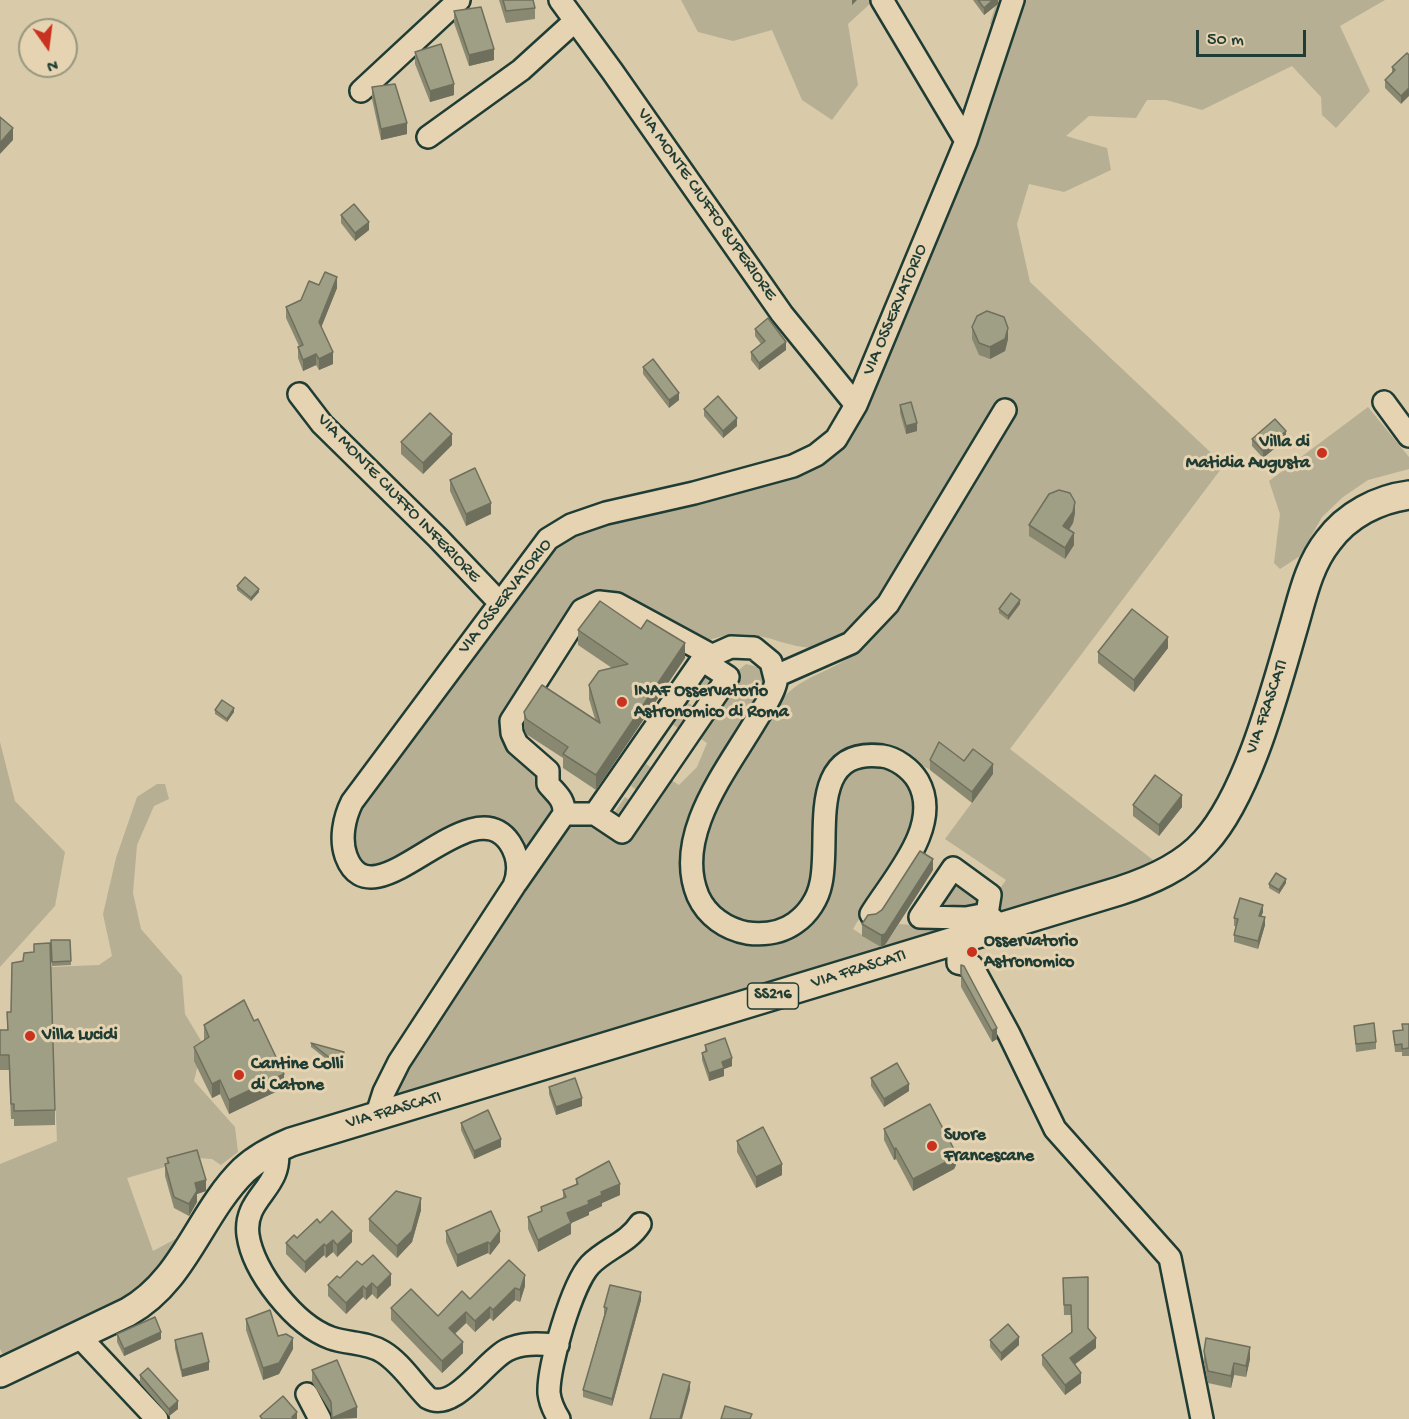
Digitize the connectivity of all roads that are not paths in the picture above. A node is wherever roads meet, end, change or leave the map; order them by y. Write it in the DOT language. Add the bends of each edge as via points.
graph roads {
  1 [pos="459,0"];
  2 [pos="560,0"];
  3 [pos="882,0"];
  4 [pos="1013,0"];
  5 [pos="575,21"];
  6 [pos="362,91"];
  7 [pos="428,137"];
  8 [pos="966,141"];
  9 [pos="299,394"];
  10 [pos="1384,402"];
  11 [pos="856,405"];
  12 [pos="1005,410"];
  13 [pos="1409,436"];
  14 [pos="1409,495"];
  15 [pos="499,602"];
  16 [pos="706,657"];
  17 [pos="776,676"];
  18 [pos="650,735"];
  19 [pos="676,753"];
  20 [pos="564,814"];
  21 [pos="595,814"];
  22 [pos="514,886"];
  23 [pos="903,906"];
  24 [pos="871,914"];
  25 [pos="994,921"];
  26 [pos="958,940"];
  27 [pos="376,1117"];
  28 [pos="277,1148"];
  29 [pos="639,1224"];
  30 [pos="78,1335"];
  31 [pos="558,1345"];
  32 [pos="0,1373"];
  33 [pos="307,1394"];
  34 [pos="157,1419"];
  35 [pos="320,1419"];
  36 [pos="559,1419"];
  37 [pos="1202,1419"];
  1 -- 6 [label="street"];
  2 -- 5 [label="street, VIA MONTE CIUFFO SUPERIORE"];
  3 -- 8 [label="street"];
  4 -- 8 [label="street, VIA OSSERVATORIO"];
  5 -- 7 [label="street" via="521,70"];
  5 -- 11 [label="street, VIA MONTE CIUFFO SUPERIORE" via="782,314"];
  8 -- 11 [label="street, VIA OSSERVATORIO"];
  9 -- 15 [label="street, VIA MONTE CIUFFO INFERIORE" via="322,424"];
  10 -- 13 [label="street"];
  11 -- 15 [label="street, VIA OSSERVATORIO" via="836,439 793,466 606,513 565,528 543,544"];
  12 -- 17 [label="street" via="888,604 851,643"];
  14 -- 25 [label="main road, VIA FRASCATI / SS216" via="1379,503 1354,516 1321,550 1241,783 1204,843 1177,866 1137,885"];
  15 -- 22 [label="street, VIA OSSERVATORIO" via="352,802 343,837 352,866 363,874 378,875 399,869 464,831 493,830 507,839 516,855 518,871"];
  16 -- 17 [label="street" via="739,646 754,648 767,656"];
  16 -- 18 [label="street"];
  16 -- 19 [label="street" via="728,677"];
  16 -- 20 [label="street" via="617,604 599,602 582,610 511,721 517,744 548,771 548,783 561,799"];
  17 -- 23 [label="street" via="774,688 719,782 697,831 691,864 700,900 716,919 745,933 776,932 802,917 814,902 821,883 828,788 841,768 869,756 886,757 904,766 924,792 927,810"];
  18 -- 19 [label="street"];
  18 -- 21 [label="street"];
  19 -- 21 [label="street" via="622,832"];
  20 -- 21 [label="street"];
  20 -- 22 [label="street"];
  22 -- 27 [label="street, VIA OSSERVATORIO" via="399,1062"];
  23 -- 24 [label="street"];
  23 -- 25 [label="street"];
  23 -- 25 [label="street" via="953,868 990,894"];
  25 -- 26 [label="main road, VIA FRASCATI / SS216"];
  26 -- 27 [label="main road, VIA FRASCATI / SS216"];
  26 -- 37 [label="street" via="958,963 972,966 1055,1129 1170,1258"];
  27 -- 28 [label="main road, VIA FRASCATI / SS216"];
  28 -- 30 [label="main road, VIA FRASCATI / SS216" via="232,1183 158,1291 128,1312"];
  28 -- 31 [label="street" via="278,1171 254,1207 248,1224 249,1239 265,1279 314,1329 334,1339 382,1351 428,1398 437,1401 459,1393 507,1350 529,1344"];
  29 -- 31 [label="street" via="584,1273"];
  30 -- 32 [label="main road, VIA FRASCATI / SS216"];
  30 -- 34 [label="street"];
  31 -- 36 [label="street" via="549,1393"];
  33 -- 35 [label="street"];
}
